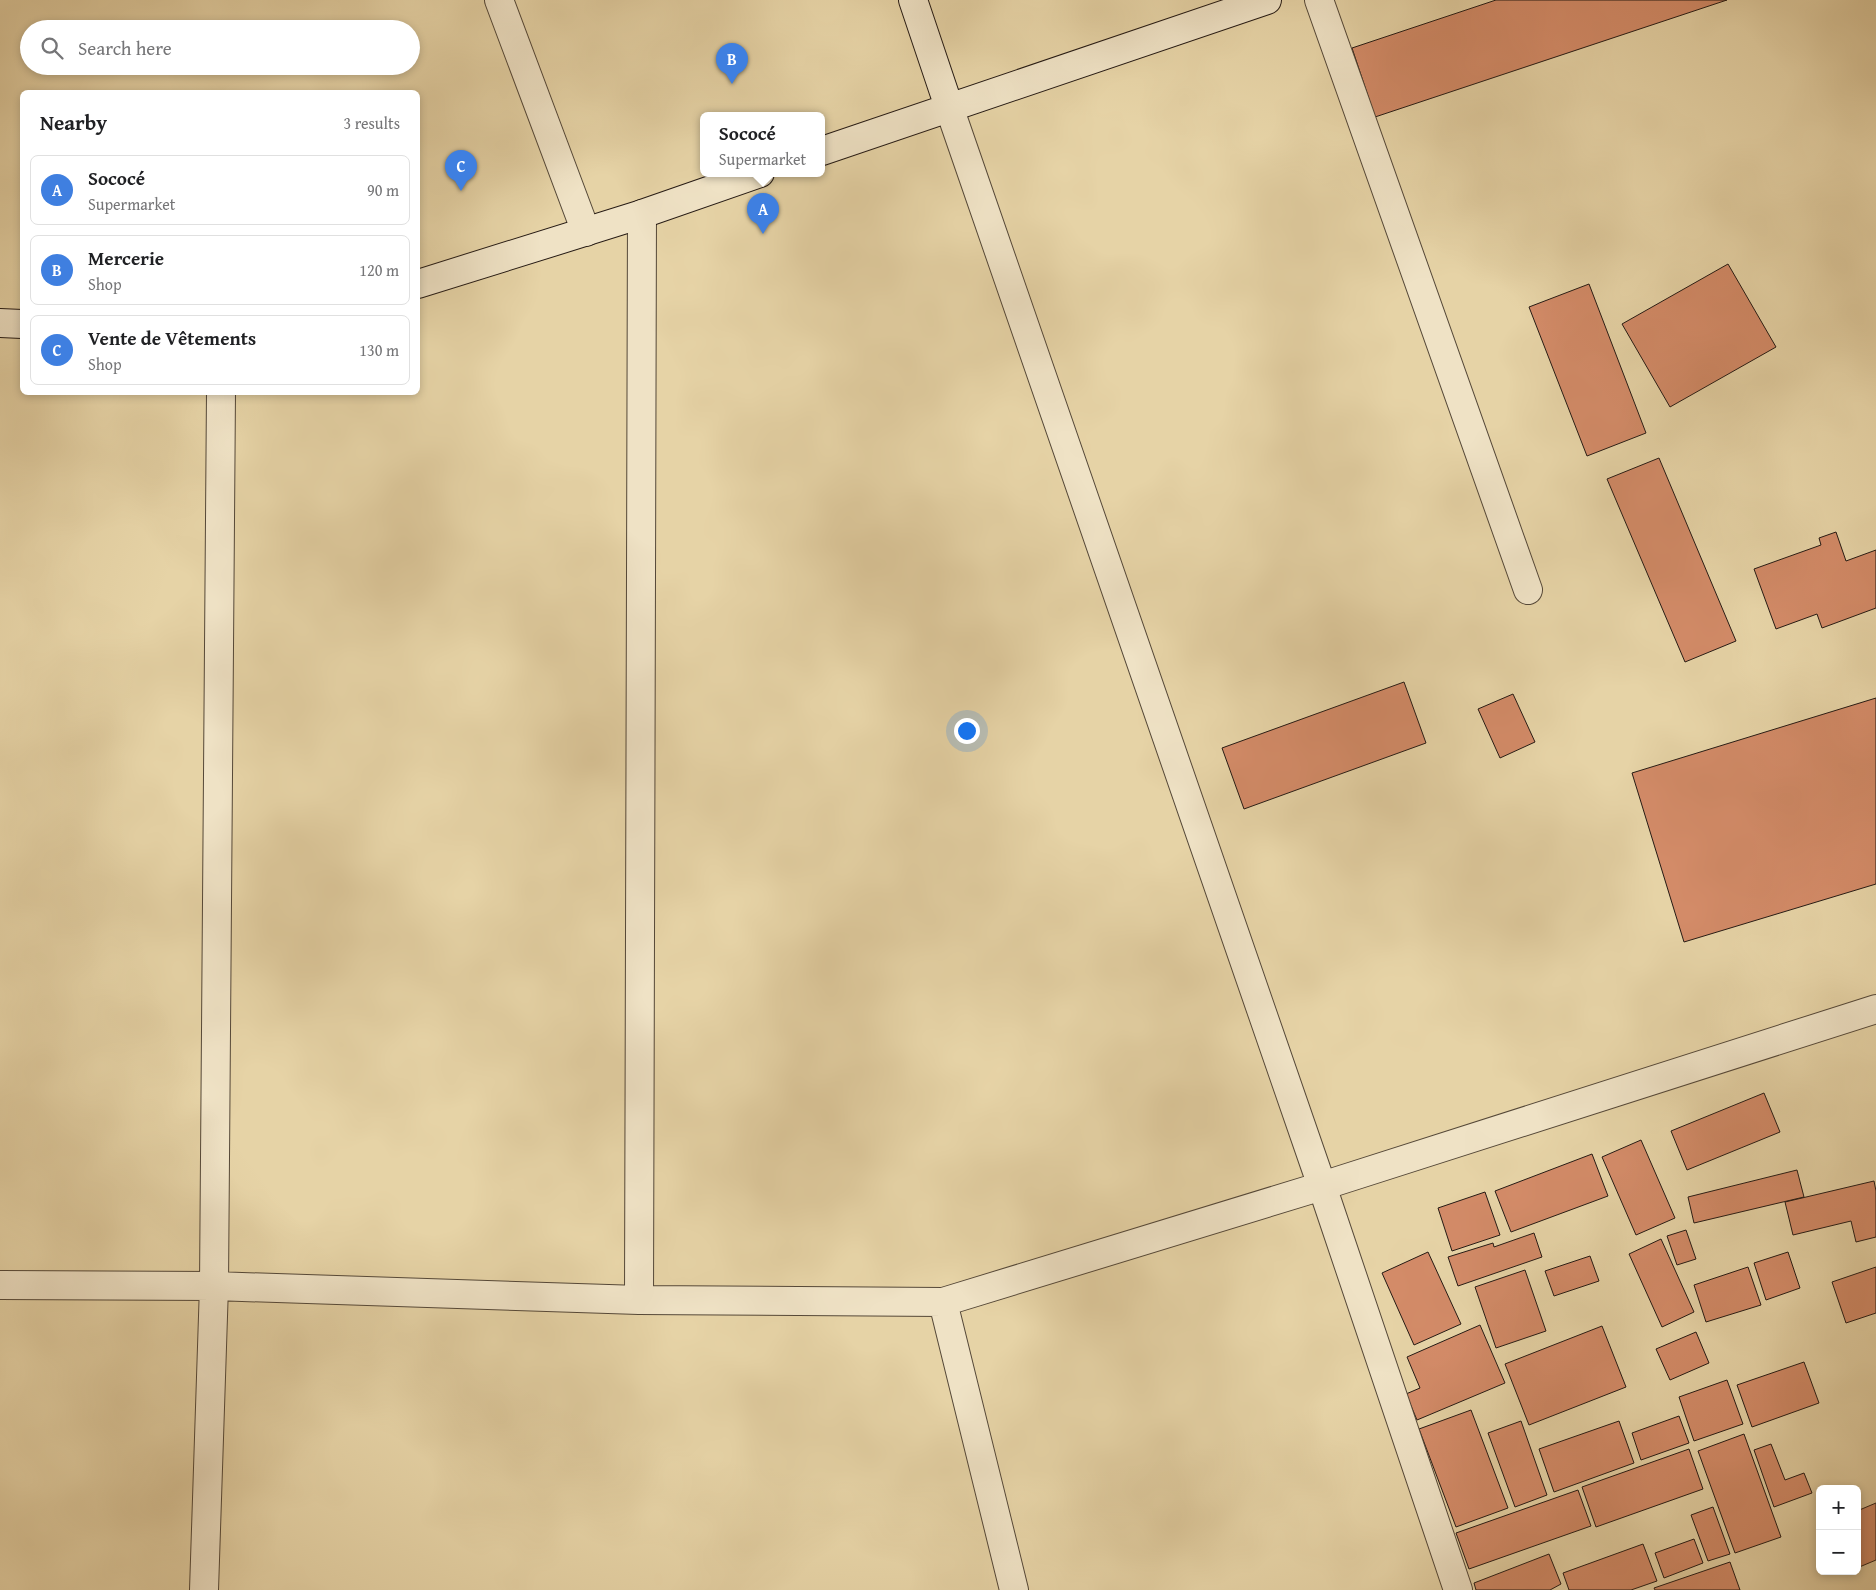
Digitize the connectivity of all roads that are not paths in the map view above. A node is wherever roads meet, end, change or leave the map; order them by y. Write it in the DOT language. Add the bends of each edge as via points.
graph roads {
  1 [pos="499,0"];
  2 [pos="912,0"];
  3 [pos="1267,0"];
  4 [pos="1319,0"];
  5 [pos="949,107"];
  6 [pos="825,150"];
  7 [pos="748,177"];
  8 [pos="642,214"];
  9 [pos="586,232"];
  10 [pos="420,283"];
  11 [pos="0,323"];
  12 [pos="20,324"];
  13 [pos="221,395"];
  14 [pos="1528,590"];
  15 [pos="1874,1018"];
  16 [pos="1322,1186"];
  17 [pos="0,1285"];
  18 [pos="214,1286"];
  19 [pos="639,1300"];
  20 [pos="943,1302"];
  21 [pos="204,1590"];
  22 [pos="1014,1590"];
  23 [pos="1458,1590"];
  1 -- 9 [label="street"];
  2 -- 5 [label="street"];
  3 -- 5 [label="street"];
  4 -- 14 [label="street"];
  5 -- 6 [label="street"];
  5 -- 16 [label="street"];
  7 -- 8 [label="street"];
  8 -- 9 [label="street"];
  8 -- 19 [label="street"];
  9 -- 10 [label="street"];
  11 -- 12 [label="street"];
  13 -- 18 [label="street"];
  15 -- 16 [label="street"];
  16 -- 20 [label="street"];
  16 -- 23 [label="street"];
  17 -- 18 [label="street"];
  18 -- 19 [label="street"];
  18 -- 21 [label="street"];
  19 -- 20 [label="street"];
  20 -- 22 [label="street"];
}
